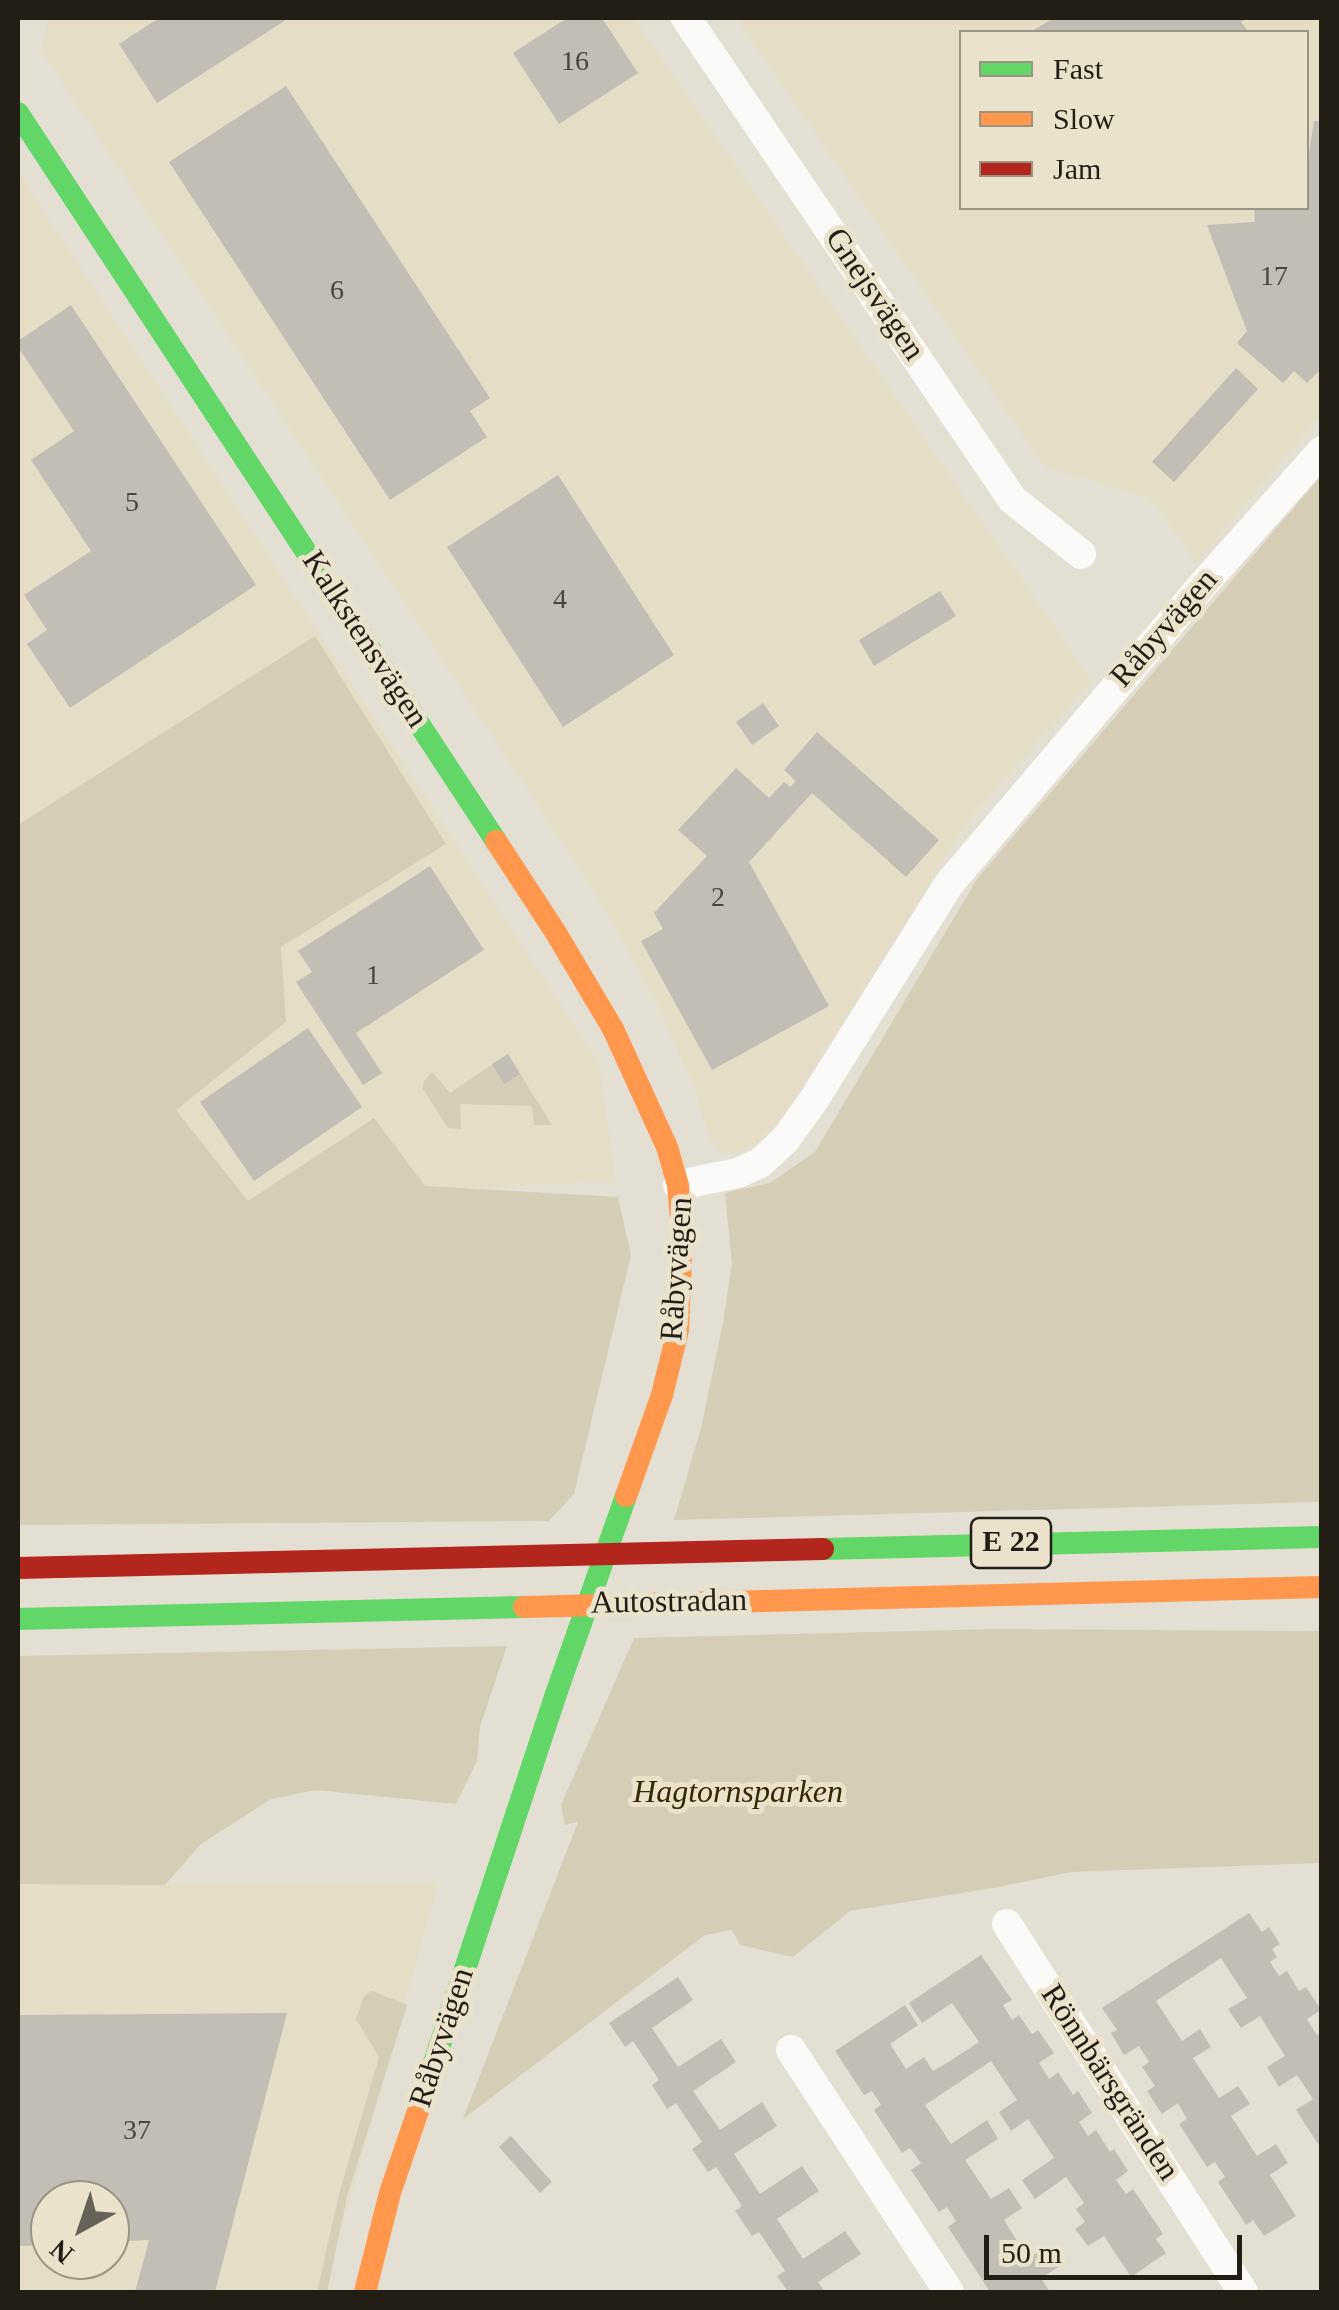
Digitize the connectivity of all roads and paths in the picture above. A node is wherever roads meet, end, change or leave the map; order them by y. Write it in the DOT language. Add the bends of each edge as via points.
graph roads {
  1 [pos="686,18"];
  2 [pos="18,113"];
  3 [pos="1322,451"];
  4 [pos="1081,554"];
  5 [pos="678,1185"];
  6 [pos="1322,1536"];
  7 [pos="18,1568"];
  8 [pos="1322,1587"];
  9 [pos="18,1619"];
  10 [pos="1007,1924"];
  11 [pos="791,2050"];
  12 [pos="364,2292"];
  13 [pos="949,2292"];
  14 [pos="1243,2292"];
  1 -- 4 [label="street, Gnejsvägen" via="1012,499"];
  2 -- 5 [label="main road, Kalkstensvägen" via="556,933 614,1029"];
  3 -- 5 [label="street, Råbyvägen" via="949,884 785,1140 738,1173"];
  5 -- 12 [label="main road, Råbyvägen" via="678,1330 662,1395 556,1690 390,2193"];
  6 -- 7 [label="main road, Autostradan / E 22"];
  8 -- 9 [label="main road, Autostradan / E 22"];
  10 -- 14 [label="street, Rönnbärsgränden"];
  11 -- 13 [label="street"];
}
